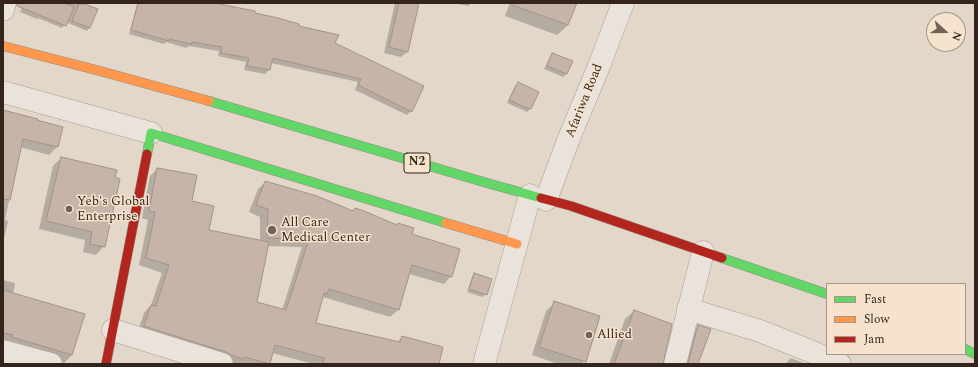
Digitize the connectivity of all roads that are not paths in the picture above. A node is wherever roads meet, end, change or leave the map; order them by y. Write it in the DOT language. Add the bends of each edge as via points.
graph roads {
  1 [pos="5,3"];
  2 [pos="623,3"];
  3 [pos="3,10"];
  4 [pos="3,46"];
  5 [pos="3,92"];
  6 [pos="151,133"];
  7 [pos="538,197"];
  8 [pos="517,244"];
  9 [pos="703,252"];
  10 [pos="826,294"];
  11 [pos="688,309"];
  12 [pos="113,330"];
  13 [pos="966,350"];
  14 [pos="3,351"];
  15 [pos="975,354"];
  16 [pos="51,364"];
  17 [pos="106,364"];
  18 [pos="222,364"];
  19 [pos="484,364"];
  20 [pos="675,364"];
  21 [pos="840,364"];
  1 -- 3 [label="street"];
  2 -- 7 [label="street, Afariwa Road" via="569,138"];
  4 -- 7 [label="main road, N2" via="208,101"];
  5 -- 6 [label="street"];
  6 -- 8 [label="main road"];
  6 -- 12 [label="main road"];
  7 -- 8 [label="street, Afariwa Road"];
  7 -- 9 [label="main road, N2"];
  8 -- 19 [label="street, Afariwa Road"];
  9 -- 10 [label="main road, N2"];
  9 -- 11 [label="street"];
  11 -- 20 [label="street"];
  11 -- 21 [label="street" via="760,331"];
  12 -- 17 [label="main road"];
  12 -- 18 [label="street"];
  13 -- 15 [label="main road"];
  14 -- 16 [label="street"];
}
